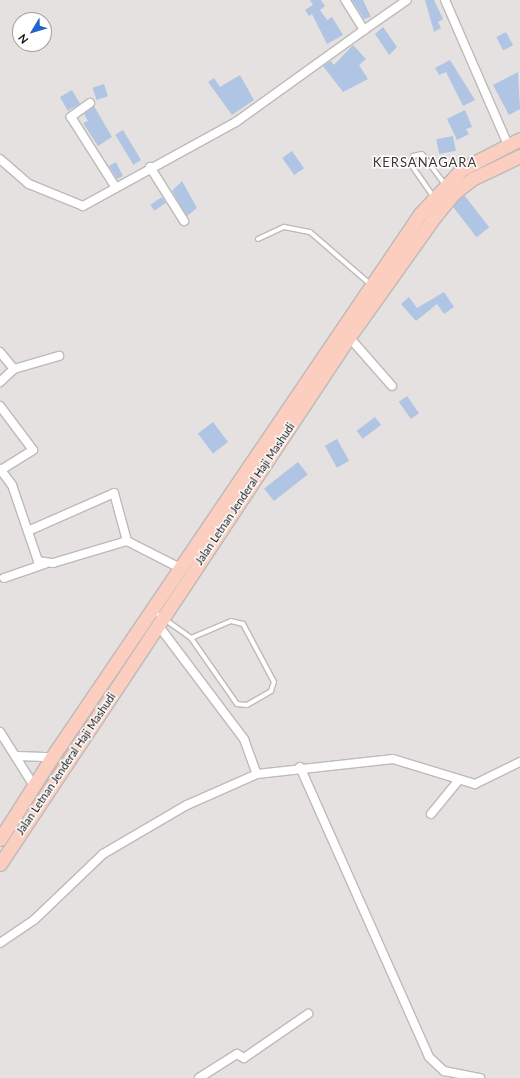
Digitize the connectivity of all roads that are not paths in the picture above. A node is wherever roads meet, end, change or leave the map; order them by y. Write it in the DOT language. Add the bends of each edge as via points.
graph roads {
  1 [pos="345,0"];
  2 [pos="407,0"];
  3 [pos="445,0"];
  4 [pos="364,30"];
  5 [pos="90,103"];
  6 [pos="520,139"];
  7 [pos="508,145"];
  8 [pos="0,159"];
  9 [pos="518,160"];
  10 [pos="150,167"];
  11 [pos="445,184"];
  12 [pos="116,188"];
  13 [pos="434,196"];
  14 [pos="426,217"];
  15 [pos="184,221"];
  16 [pos="258,239"];
  17 [pos="372,286"];
  18 [pos="349,338"];
  19 [pos="0,352"];
  20 [pos="60,356"];
  21 [pos="14,369"];
  22 [pos="0,382"];
  23 [pos="392,386"];
  24 [pos="0,406"];
  25 [pos="0,469"];
  26 [pos="28,531"];
  27 [pos="127,541"];
  28 [pos="45,564"];
  29 [pos="182,569"];
  30 [pos="4,578"];
  31 [pos="158,618"];
  32 [pos="191,638"];
  33 [pos="0,732"];
  34 [pos="17,756"];
  35 [pos="52,757"];
  36 [pos="520,762"];
  37 [pos="300,767"];
  38 [pos="257,774"];
  39 [pos="458,781"];
  40 [pos="34,786"];
  41 [pos="431,814"];
  42 [pos="0,839"];
  43 [pos="0,864"];
  44 [pos="0,943"];
  45 [pos="308,1014"];
  46 [pos="200,1078"];
  47 [pos="480,1078"];
  1 -- 4 [label="street"];
  2 -- 4 [label="street"];
  3 -- 7 [label="street"];
  4 -- 10 [label="street" via="236,122"];
  5 -- 12 [label="street" via="71,117"];
  6 -- 7 [label="main road, Jalan Letnan Jenderal Haji Mashudi"];
  7 -- 11 [label="main road, Jalan Letnan Jenderal Haji Mashudi" via="477,159"];
  8 -- 12 [label="street" via="29,184 76,205 83,206"];
  9 -- 14 [label="main road, Jalan Letnan Jenderal Haji Mashudi" via="472,179"];
  10 -- 12 [label="street"];
  10 -- 15 [label="street"];
  11 -- 13 [label="main road, Jalan Letnan Jenderal Haji Mashudi"];
  11 -- 13 [label="lane" via="422,154 413,156 412,166"];
  13 -- 14 [label="main road, Jalan Letnan Jenderal Haji Mashudi"];
  14 -- 17 [label="main road, Jalan Letnan Jenderal Haji Mashudi"];
  14 -- 18 [label="main road, Jalan Letnan Jenderal Haji Mashudi"];
  16 -- 17 [label="lane" via="284,228 310,232"];
  17 -- 29 [label="main road, Jalan Letnan Jenderal Haji Mashudi"];
  18 -- 23 [label="street"];
  18 -- 31 [label="main road, Jalan Letnan Jenderal Haji Mashudi"];
  19 -- 21 [label="street"];
  20 -- 21 [label="street"];
  21 -- 22 [label="street"];
  24 -- 25 [label="street" via="34,450"];
  25 -- 26 [label="street" via="12,485"];
  26 -- 27 [label="street" via="114,493"];
  26 -- 28 [label="street" via="38,561"];
  27 -- 28 [label="street"];
  27 -- 29 [label="street"];
  28 -- 30 [label="street"];
  29 -- 31 [label="main road, Jalan Letnan Jenderal Haji Mashudi"];
  31 -- 32 [label="lane"];
  31 -- 35 [label="main road, Jalan Letnan Jenderal Haji Mashudi"];
  31 -- 38 [label="street" via="244,739"];
  31 -- 43 [label="main road, Jalan Letnan Jenderal Haji Mashudi"];
  32 -- 32 [label="lane" via="237,704 247,705 271,691 274,682 243,624 231,621"];
  33 -- 34 [label="street"];
  34 -- 35 [label="street"];
  34 -- 40 [label="street"];
  35 -- 40 [label="main road, Jalan Letnan Jenderal Haji Mashudi"];
  36 -- 39 [label="street" via="483,782"];
  37 -- 38 [label="street"];
  37 -- 39 [label="street" via="401,759"];
  37 -- 47 [label="street" via="429,1057 444,1070"];
  38 -- 44 [label="street" via="187,805 103,854 34,920"];
  39 -- 41 [label="street"];
  40 -- 42 [label="main road, Jalan Letnan Jenderal Haji Mashudi"];
  45 -- 46 [label="street" via="244,1058 237,1054"];
}
